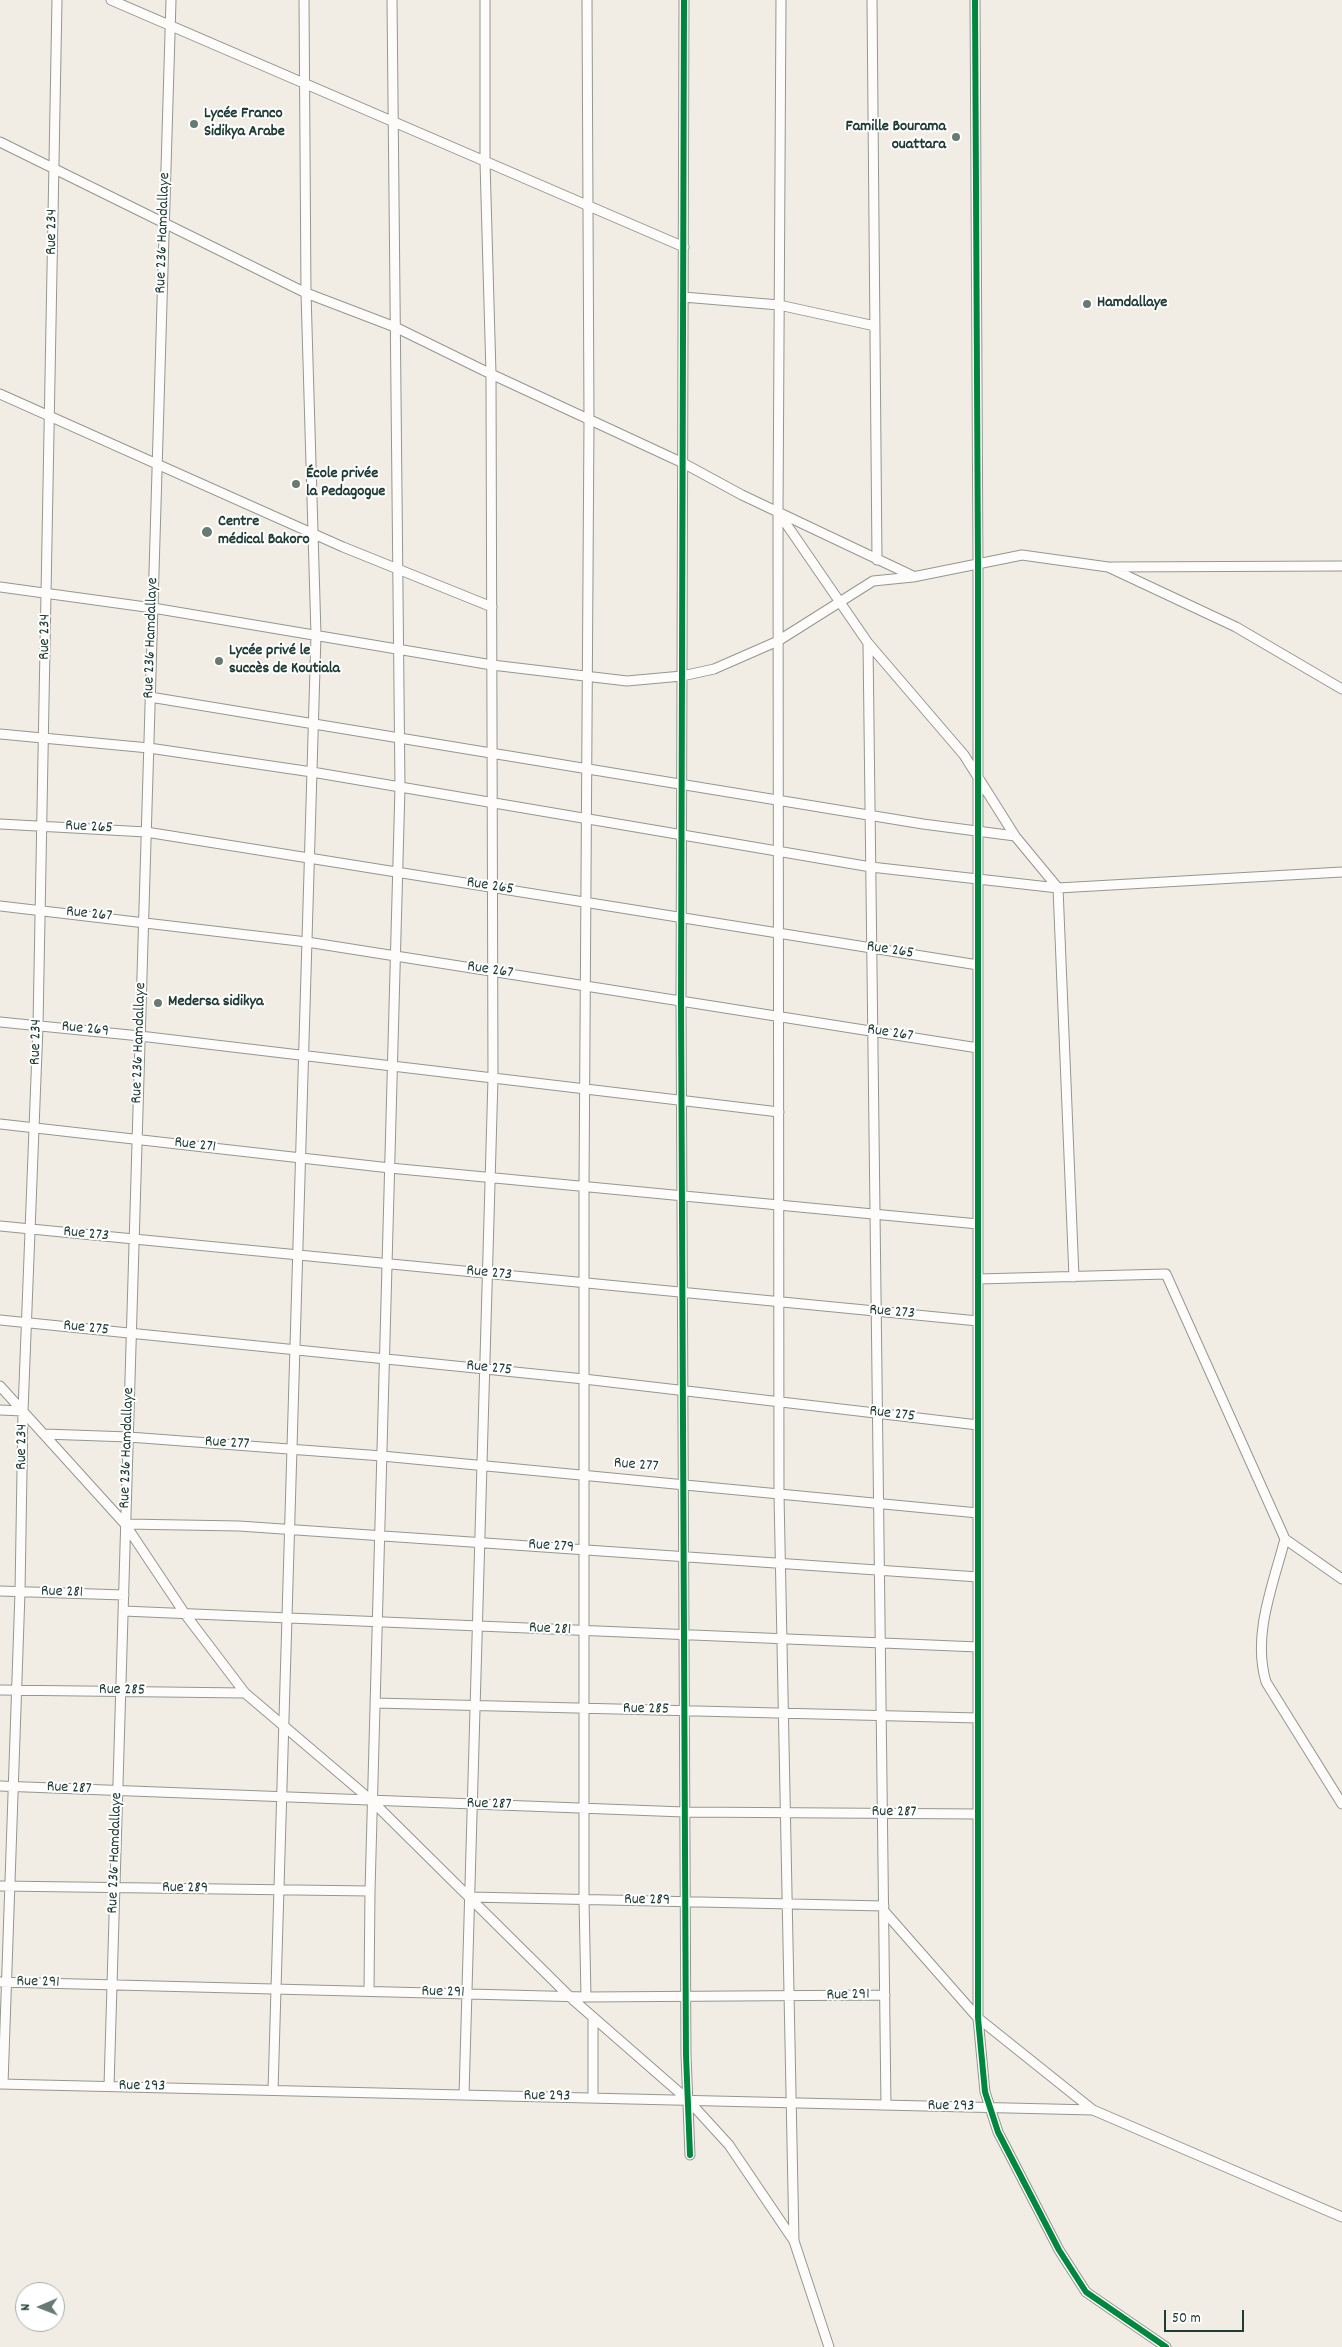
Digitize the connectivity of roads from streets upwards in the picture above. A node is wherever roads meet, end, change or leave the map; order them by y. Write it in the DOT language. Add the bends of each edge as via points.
graph roads {
  1 [pos="57,0"];
  2 [pos="111,0"];
  3 [pos="171,0"];
  4 [pos="304,0"];
  5 [pos="392,0"];
  6 [pos="485,0"];
  7 [pos="587,0"];
  8 [pos="684,0"];
  9 [pos="781,0"];
  10 [pos="872,0"];
  11 [pos="976,0"];
  12 [pos="170,26"];
  13 [pos="305,84"];
  14 [pos="393,122"];
  15 [pos="0,142"];
  16 [pos="485,162"];
  17 [pos="54,170"];
  18 [pos="587,207"];
  19 [pos="164,224"];
  20 [pos="684,247"];
  21 [pos="306,293"];
  22 [pos="684,297"];
  23 [pos="779,305"];
  24 [pos="875,326"];
  25 [pos="395,327"];
  26 [pos="491,374"];
  27 [pos="0,394"];
  28 [pos="50,416"];
  29 [pos="589,420"];
  30 [pos="683,463"];
  31 [pos="157,466"];
  32 [pos="778,512"];
  33 [pos="314,532"];
  34 [pos="878,560"];
  35 [pos="978,564"];
  36 [pos="1342,566"];
  37 [pos="398,567"];
  38 [pos="1108,567"];
  39 [pos="913,577"];
  40 [pos="0,588"];
  41 [pos="47,594"];
  42 [pos="838,602"];
  43 [pos="492,607"];
  44 [pos="153,608"];
  45 [pos="316,635"];
  46 [pos="778,641"];
  47 [pos="868,643"];
  48 [pos="399,649"];
  49 [pos="492,665"];
  50 [pos="588,676"];
  51 [pos="682,676"];
  52 [pos="1342,689"];
  53 [pos="150,697"];
  54 [pos="313,724"];
  55 [pos="0,734"];
  56 [pos="44,738"];
  57 [pos="400,738"];
  58 [pos="149,748"];
  59 [pos="491,753"];
  60 [pos="587,769"];
  61 [pos="312,772"];
  62 [pos="978,777"];
  63 [pos="682,785"];
  64 [pos="400,787"];
  65 [pos="778,800"];
  66 [pos="492,802"];
  67 [pos="870,815"];
  68 [pos="587,819"];
  69 [pos="0,824"];
  70 [pos="42,826"];
  71 [pos="146,832"];
  72 [pos="978,832"];
  73 [pos="682,835"];
  74 [pos="1015,836"];
  75 [pos="778,852"];
  76 [pos="309,858"];
  77 [pos="871,867"];
  78 [pos="398,872"];
  79 [pos="1342,872"];
  80 [pos="978,879"];
  81 [pos="493,888"];
  82 [pos="1058,888"];
  83 [pos="587,903"];
  84 [pos="0,906"];
  85 [pos="40,910"];
  86 [pos="682,918"];
  87 [pos="144,921"];
  88 [pos="779,934"];
  89 [pos="307,942"];
  90 [pos="872,949"];
  91 [pos="396,956"];
  92 [pos="978,965"];
  93 [pos="494,972"];
  94 [pos="586,986"];
  95 [pos="681,1001"];
  96 [pos="779,1017"];
  97 [pos="0,1022"];
  98 [pos="38,1026"];
  99 [pos="873,1032"];
  100 [pos="140,1036"];
  101 [pos="978,1048"];
  102 [pos="304,1055"];
  103 [pos="392,1066"];
  104 [pos="493,1078"];
  105 [pos="586,1089"];
  106 [pos="682,1101"];
  107 [pos="779,1112"];
  108 [pos="0,1124"];
  109 [pos="34,1128"];
  110 [pos="137,1139"];
  111 [pos="301,1158"];
  112 [pos="390,1168"];
  113 [pos="490,1178"];
  114 [pos="584,1186"];
  115 [pos="682,1195"];
  116 [pos="779,1204"];
  117 [pos="875,1213"];
  118 [pos="978,1224"];
  119 [pos="0,1226"];
  120 [pos="31,1229"];
  121 [pos="134,1240"];
  122 [pos="298,1256"];
  123 [pos="387,1264"];
  124 [pos="488,1274"];
  125 [pos="1074,1277"];
  126 [pos="978,1279"];
  127 [pos="584,1284"];
  128 [pos="682,1293"];
  129 [pos="779,1302"];
  130 [pos="876,1312"];
  131 [pos="0,1320"];
  132 [pos="978,1321"];
  133 [pos="27,1323"];
  134 [pos="132,1333"];
  135 [pos="295,1350"];
  136 [pos="384,1359"];
  137 [pos="485,1368"];
  138 [pos="584,1379"];
  139 [pos="0,1386"];
  140 [pos="683,1390"];
  141 [pos="779,1401"];
  142 [pos="0,1410"];
  143 [pos="23,1411"];
  144 [pos="877,1413"];
  145 [pos="978,1425"];
  146 [pos="44,1434"];
  147 [pos="128,1437"];
  148 [pos="292,1449"];
  149 [pos="382,1456"];
  150 [pos="482,1465"];
  151 [pos="584,1475"];
  152 [pos="683,1484"];
  153 [pos="779,1494"];
  154 [pos="879,1503"];
  155 [pos="978,1513"];
  156 [pos="125,1524"];
  157 [pos="290,1529"];
  158 [pos="380,1536"];
  159 [pos="1285,1539"];
  160 [pos="480,1542"];
  161 [pos="584,1550"];
  162 [pos="683,1556"];
  163 [pos="780,1563"];
  164 [pos="880,1570"];
  165 [pos="978,1577"];
  166 [pos="1342,1578"];
  167 [pos="0,1591"];
  168 [pos="20,1592"];
  169 [pos="124,1595"];
  170 [pos="124,1611"];
  171 [pos="186,1614"];
  172 [pos="287,1618"];
  173 [pos="377,1622"];
  174 [pos="478,1627"];
  175 [pos="584,1632"];
  176 [pos="684,1636"];
  177 [pos="782,1640"];
  178 [pos="881,1644"];
  179 [pos="978,1647"];
  180 [pos="0,1690"];
  181 [pos="16,1690"];
  182 [pos="121,1691"];
  183 [pos="245,1693"];
  184 [pos="375,1703"];
  185 [pos="475,1706"];
  186 [pos="584,1708"];
  187 [pos="684,1711"];
  188 [pos="783,1713"];
  189 [pos="882,1715"];
  190 [pos="978,1718"];
  191 [pos="282,1725"];
  192 [pos="0,1786"];
  193 [pos="13,1786"];
  194 [pos="118,1791"];
  195 [pos="282,1797"];
  196 [pos="372,1801"];
  197 [pos="473,1804"];
  198 [pos="1342,1804"];
  199 [pos="584,1808"];
  200 [pos="684,1812"];
  201 [pos="785,1813"];
  202 [pos="883,1813"];
  203 [pos="978,1814"];
  204 [pos="0,1886"];
  205 [pos="10,1886"];
  206 [pos="115,1888"];
  207 [pos="279,1890"];
  208 [pos="370,1891"];
  209 [pos="470,1897"];
  210 [pos="584,1900"];
  211 [pos="685,1902"];
  212 [pos="787,1904"];
  213 [pos="884,1908"];
  214 [pos="3,1982"];
  215 [pos="112,1985"];
  216 [pos="276,1989"];
  217 [pos="370,1992"];
  218 [pos="467,1994"];
  219 [pos="885,1995"];
  220 [pos="570,1997"];
  221 [pos="586,1997"];
  222 [pos="789,1997"];
  223 [pos="685,1998"];
  224 [pos="593,2017"];
  225 [pos="978,2018"];
  226 [pos="2,2084"];
  227 [pos="110,2086"];
  228 [pos="273,2090"];
  229 [pos="464,2095"];
  230 [pos="592,2098"];
  231 [pos="688,2100"];
  232 [pos="791,2103"];
  233 [pos="886,2105"];
  234 [pos="990,2108"];
  235 [pos="1093,2110"];
  236 [pos="690,2155"];
  237 [pos="1342,2217"];
  238 [pos="794,2241"];
  239 [pos="829,2347"];
  240 [pos="1166,2347"];
  1 -- 17 [label="street, Rue 234"];
  2 -- 12 [label="street"];
  3 -- 12 [label="street, Rue 236 Hamdallaye"];
  4 -- 13 [label="street"];
  5 -- 14 [label="street"];
  6 -- 16 [label="street"];
  7 -- 18 [label="street"];
  8 -- 20 [label="street"];
  9 -- 23 [label="street"];
  10 -- 24 [label="street"];
  11 -- 35 [label="street"];
  12 -- 13 [label="street"];
  12 -- 19 [label="street, Rue 236 Hamdallaye"];
  13 -- 14 [label="street"];
  13 -- 21 [label="street"];
  14 -- 16 [label="street"];
  14 -- 25 [label="street"];
  15 -- 17 [label="street"];
  16 -- 18 [label="street"];
  16 -- 26 [label="street"];
  17 -- 19 [label="street"];
  17 -- 28 [label="street, Rue 234"];
  18 -- 20 [label="street"];
  18 -- 29 [label="street"];
  19 -- 21 [label="street"];
  19 -- 31 [label="street, Rue 236 Hamdallaye"];
  20 -- 22 [label="street"];
  21 -- 25 [label="street"];
  21 -- 33 [label="street"];
  22 -- 23 [label="street"];
  22 -- 30 [label="street"];
  23 -- 24 [label="street"];
  23 -- 32 [label="street"];
  24 -- 34 [label="street"];
  25 -- 26 [label="street"];
  25 -- 37 [label="street"];
  26 -- 29 [label="street"];
  26 -- 43 [label="street"];
  27 -- 28 [label="street"];
  28 -- 31 [label="street"];
  28 -- 41 [label="street, Rue 234"];
  29 -- 30 [label="street"];
  29 -- 50 [label="street"];
  30 -- 32 [label="street"];
  30 -- 51 [label="street"];
  31 -- 33 [label="street"];
  31 -- 44 [label="street, Rue 236 Hamdallaye"];
  32 -- 34 [label="street"];
  32 -- 42 [label="street"];
  32 -- 46 [label="street"];
  33 -- 37 [label="street" via="343,547"];
  33 -- 45 [label="street"];
  34 -- 39 [label="street"];
  35 -- 38 [label="street" via="1022,555"];
  35 -- 39 [label="street"];
  35 -- 62 [label="street"];
  36 -- 38 [label="street"];
  37 -- 43 [label="street"];
  37 -- 48 [label="street"];
  38 -- 52 [label="street" via="1236,628"];
  39 -- 42 [label="street" via="874,581"];
  40 -- 41 [label="street"];
  41 -- 44 [label="street"];
  41 -- 56 [label="street, Rue 234"];
  42 -- 46 [label="street"];
  42 -- 47 [label="street"];
  43 -- 49 [label="street"];
  44 -- 45 [label="street"];
  44 -- 53 [label="street, Rue 236 Hamdallaye"];
  45 -- 48 [label="street"];
  45 -- 54 [label="street"];
  46 -- 51 [label="street" via="714,669"];
  46 -- 65 [label="street"];
  47 -- 62 [label="street" via="964,755"];
  47 -- 67 [label="street"];
  48 -- 49 [label="street"];
  48 -- 57 [label="street"];
  49 -- 50 [label="street"];
  49 -- 59 [label="street"];
  50 -- 51 [label="street" via="627,681"];
  50 -- 60 [label="street"];
  51 -- 63 [label="street"];
  53 -- 54 [label="street"];
  53 -- 58 [label="street, Rue 236 Hamdallaye"];
  54 -- 57 [label="street"];
  54 -- 61 [label="street"];
  55 -- 56 [label="street"];
  56 -- 58 [label="street"];
  56 -- 70 [label="street, Rue 234"];
  57 -- 59 [label="street"];
  57 -- 64 [label="street"];
  58 -- 61 [label="street"];
  58 -- 71 [label="street, Rue 236 Hamdallaye"];
  59 -- 60 [label="street"];
  59 -- 66 [label="street"];
  60 -- 63 [label="street"];
  60 -- 68 [label="street"];
  61 -- 64 [label="street"];
  61 -- 76 [label="street"];
  62 -- 72 [label="street"];
  62 -- 74 [label="street"];
  63 -- 65 [label="street"];
  63 -- 73 [label="street"];
  64 -- 66 [label="street"];
  64 -- 78 [label="street"];
  65 -- 67 [label="street"];
  65 -- 75 [label="street"];
  66 -- 68 [label="street"];
  66 -- 81 [label="street"];
  67 -- 72 [label="street"];
  67 -- 77 [label="street"];
  68 -- 73 [label="street"];
  68 -- 83 [label="street"];
  69 -- 70 [label="street, Rue 265"];
  70 -- 71 [label="street, Rue 265"];
  70 -- 85 [label="street, Rue 234"];
  71 -- 76 [label="street, Rue 265"];
  71 -- 87 [label="street, Rue 236 Hamdallaye"];
  72 -- 74 [label="street"];
  72 -- 80 [label="street"];
  73 -- 75 [label="street"];
  73 -- 86 [label="street"];
  74 -- 82 [label="street"];
  75 -- 77 [label="street"];
  75 -- 88 [label="street"];
  76 -- 78 [label="street, Rue 265"];
  76 -- 89 [label="street"];
  77 -- 80 [label="street"];
  77 -- 90 [label="street"];
  78 -- 81 [label="street, Rue 265"];
  78 -- 91 [label="street"];
  79 -- 82 [label="street"];
  80 -- 82 [label="street"];
  80 -- 92 [label="street"];
  81 -- 83 [label="street, Rue 265"];
  81 -- 93 [label="street"];
  82 -- 125 [label="street"];
  83 -- 86 [label="street, Rue 265"];
  83 -- 94 [label="street"];
  84 -- 85 [label="street, Rue 267"];
  85 -- 87 [label="street, Rue 267"];
  85 -- 98 [label="street, Rue 234"];
  86 -- 88 [label="street, Rue 265"];
  86 -- 95 [label="street"];
  87 -- 89 [label="street, Rue 267"];
  87 -- 100 [label="street, Rue 236 Hamdallaye"];
  88 -- 90 [label="street, Rue 265"];
  88 -- 96 [label="street"];
  89 -- 91 [label="street, Rue 267"];
  89 -- 102 [label="street"];
  90 -- 92 [label="street, Rue 265"];
  90 -- 99 [label="street"];
  91 -- 93 [label="street, Rue 267"];
  91 -- 103 [label="street"];
  92 -- 101 [label="street"];
  93 -- 94 [label="street, Rue 267"];
  93 -- 104 [label="street"];
  94 -- 95 [label="street, Rue 267"];
  94 -- 105 [label="street"];
  95 -- 96 [label="street, Rue 267"];
  95 -- 106 [label="street"];
  96 -- 99 [label="street, Rue 267"];
  96 -- 107 [label="street"];
  97 -- 98 [label="street, Rue 269"];
  98 -- 100 [label="street, Rue 269"];
  98 -- 109 [label="street, Rue 234"];
  99 -- 101 [label="street, Rue 267"];
  99 -- 117 [label="street"];
  100 -- 102 [label="street, Rue 269"];
  100 -- 110 [label="street, Rue 236 Hamdallaye"];
  101 -- 118 [label="street"];
  102 -- 103 [label="street, Rue 269"];
  102 -- 111 [label="street"];
  103 -- 104 [label="street, Rue 269"];
  103 -- 112 [label="street"];
  104 -- 105 [label="street, Rue 269"];
  104 -- 113 [label="street"];
  105 -- 106 [label="street, Rue 269"];
  105 -- 114 [label="street"];
  106 -- 107 [label="street, Rue 269"];
  106 -- 115 [label="street"];
  107 -- 116 [label="street"];
  108 -- 109 [label="street, Rue 271"];
  109 -- 110 [label="street, Rue 271"];
  109 -- 120 [label="street, Rue 234"];
  110 -- 111 [label="street, Rue 271"];
  110 -- 121 [label="street, Rue 236 Hamdallaye"];
  111 -- 112 [label="street, Rue 271"];
  111 -- 122 [label="street"];
  112 -- 113 [label="street, Rue 271"];
  112 -- 123 [label="street"];
  113 -- 114 [label="street, Rue 271"];
  113 -- 124 [label="street"];
  114 -- 115 [label="street, Rue 271"];
  114 -- 127 [label="street"];
  115 -- 116 [label="street, Rue 271"];
  115 -- 128 [label="street"];
  116 -- 117 [label="street, Rue 271"];
  116 -- 129 [label="street"];
  117 -- 118 [label="street, Rue 271"];
  117 -- 130 [label="street"];
  118 -- 126 [label="street"];
  119 -- 120 [label="street, Rue 273"];
  120 -- 121 [label="street, Rue 273"];
  120 -- 133 [label="street, Rue 234"];
  121 -- 122 [label="street, Rue 273"];
  121 -- 134 [label="street, Rue 236 Hamdallaye"];
  122 -- 123 [label="street, Rue 273"];
  122 -- 135 [label="street"];
  123 -- 124 [label="street, Rue 273"];
  123 -- 136 [label="street"];
  124 -- 127 [label="street, Rue 273"];
  124 -- 137 [label="street"];
  125 -- 126 [label="street"];
  125 -- 159 [label="street" via="1166,1274"];
  126 -- 132 [label="street"];
  127 -- 128 [label="street, Rue 273"];
  127 -- 138 [label="street"];
  128 -- 129 [label="street, Rue 273"];
  128 -- 140 [label="street"];
  129 -- 130 [label="street, Rue 273"];
  129 -- 141 [label="street"];
  130 -- 132 [label="street, Rue 273"];
  130 -- 144 [label="street"];
  131 -- 133 [label="street, Rue 275"];
  132 -- 145 [label="street"];
  133 -- 134 [label="street, Rue 275"];
  133 -- 143 [label="street, Rue 234"];
  134 -- 135 [label="street, Rue 275"];
  134 -- 147 [label="street, Rue 236 Hamdallaye"];
  135 -- 136 [label="street, Rue 275"];
  135 -- 148 [label="street"];
  136 -- 137 [label="street, Rue 275"];
  136 -- 149 [label="street"];
  137 -- 138 [label="street, Rue 275"];
  137 -- 150 [label="street"];
  138 -- 140 [label="street, Rue 275"];
  138 -- 151 [label="street"];
  139 -- 143 [label="street"];
  140 -- 141 [label="street, Rue 275"];
  140 -- 152 [label="street"];
  141 -- 144 [label="street, Rue 275"];
  141 -- 153 [label="street"];
  142 -- 143 [label="street"];
  143 -- 146 [label="street"];
  143 -- 168 [label="street, Rue 234"];
  144 -- 145 [label="street, Rue 275"];
  144 -- 154 [label="street"];
  145 -- 155 [label="street"];
  146 -- 147 [label="street, Rue 277"];
  146 -- 156 [label="street"];
  147 -- 148 [label="street, Rue 277"];
  147 -- 156 [label="street, Rue 236 Hamdallaye"];
  148 -- 149 [label="street, Rue 277"];
  148 -- 157 [label="street"];
  149 -- 150 [label="street, Rue 277"];
  149 -- 158 [label="street"];
  150 -- 151 [label="street, Rue 277"];
  150 -- 160 [label="street"];
  151 -- 152 [label="street, Rue 277"];
  151 -- 161 [label="street"];
  152 -- 153 [label="street, Rue 277"];
  152 -- 162 [label="street"];
  153 -- 154 [label="street, Rue 277"];
  153 -- 163 [label="street"];
  154 -- 155 [label="street, Rue 277"];
  154 -- 164 [label="street"];
  155 -- 165 [label="street"];
  156 -- 157 [label="street, Rue 279"];
  156 -- 169 [label="street, Rue 236 Hamdallaye"];
  156 -- 171 [label="street"];
  157 -- 158 [label="street, Rue 279"];
  157 -- 172 [label="street"];
  158 -- 160 [label="street, Rue 279"];
  158 -- 173 [label="street"];
  159 -- 166 [label="street"];
  159 -- 198 [label="street" via="1262,1625 1260,1663 1266,1682"];
  160 -- 161 [label="street, Rue 279"];
  160 -- 174 [label="street"];
  161 -- 162 [label="street, Rue 279"];
  161 -- 175 [label="street"];
  162 -- 163 [label="street, Rue 279"];
  162 -- 176 [label="street"];
  163 -- 164 [label="street, Rue 279"];
  163 -- 177 [label="street"];
  164 -- 165 [label="street, Rue 279"];
  164 -- 178 [label="street"];
  165 -- 179 [label="street"];
  167 -- 168 [label="street, Rue 281"];
  168 -- 169 [label="street, Rue 281"];
  168 -- 181 [label="street, Rue 234"];
  169 -- 170 [label="street, Rue 236 Hamdallaye"];
  170 -- 171 [label="street, Rue 281"];
  170 -- 182 [label="street, Rue 236 Hamdallaye"];
  171 -- 172 [label="street, Rue 281"];
  171 -- 183 [label="street"];
  172 -- 173 [label="street, Rue 281"];
  172 -- 191 [label="street"];
  173 -- 174 [label="street, Rue 281"];
  173 -- 184 [label="street"];
  174 -- 175 [label="street, Rue 281"];
  174 -- 185 [label="street"];
  175 -- 176 [label="street, Rue 281"];
  175 -- 186 [label="street"];
  176 -- 177 [label="street, Rue 281"];
  176 -- 187 [label="street"];
  177 -- 178 [label="street, Rue 281"];
  177 -- 188 [label="street"];
  178 -- 179 [label="street, Rue 281"];
  178 -- 189 [label="street"];
  179 -- 190 [label="street"];
  180 -- 181 [label="street, Rue 285"];
  181 -- 182 [label="street, Rue 285"];
  181 -- 193 [label="street, Rue 234"];
  182 -- 183 [label="street, Rue 285"];
  182 -- 194 [label="street, Rue 236 Hamdallaye"];
  183 -- 191 [label="street"];
  184 -- 185 [label="street, Rue 285"];
  184 -- 196 [label="street"];
  185 -- 186 [label="street, Rue 285"];
  185 -- 197 [label="street"];
  186 -- 187 [label="street, Rue 285"];
  186 -- 199 [label="street"];
  187 -- 188 [label="street, Rue 285"];
  187 -- 200 [label="street"];
  188 -- 189 [label="street, Rue 285"];
  188 -- 201 [label="street"];
  189 -- 190 [label="street, Rue 285"];
  189 -- 202 [label="street"];
  190 -- 203 [label="street"];
  191 -- 195 [label="street"];
  191 -- 196 [label="street"];
  192 -- 193 [label="street, Rue 287"];
  193 -- 194 [label="street, Rue 287"];
  193 -- 205 [label="street, Rue 234"];
  194 -- 195 [label="street, Rue 287"];
  194 -- 206 [label="street, Rue 236 Hamdallaye"];
  195 -- 196 [label="street, Rue 287"];
  195 -- 207 [label="street"];
  196 -- 197 [label="street, Rue 287"];
  196 -- 208 [label="street"];
  196 -- 209 [label="street"];
  197 -- 199 [label="street, Rue 287"];
  197 -- 209 [label="street"];
  199 -- 200 [label="street, Rue 287"];
  199 -- 210 [label="street"];
  200 -- 201 [label="street, Rue 287"];
  200 -- 211 [label="street"];
  201 -- 202 [label="street, Rue 287"];
  201 -- 212 [label="street"];
  202 -- 203 [label="street, Rue 287"];
  202 -- 213 [label="street"];
  203 -- 225 [label="street"];
  204 -- 205 [label="street, Rue 289"];
  205 -- 206 [label="street, Rue 289"];
  205 -- 214 [label="street, Rue 234"];
  206 -- 207 [label="street, Rue 289"];
  206 -- 215 [label="street, Rue 236 Hamdallaye"];
  207 -- 208 [label="street, Rue 289"];
  207 -- 216 [label="street"];
  208 -- 217 [label="street"];
  209 -- 210 [label="street, Rue 289"];
  209 -- 218 [label="street"];
  209 -- 220 [label="street"];
  210 -- 211 [label="street, Rue 289"];
  210 -- 221 [label="street"];
  211 -- 212 [label="street, Rue 289"];
  211 -- 223 [label="street"];
  212 -- 213 [label="street, Rue 289"];
  212 -- 222 [label="street"];
  213 -- 219 [label="street"];
  213 -- 225 [label="street"];
  214 -- 215 [label="street, Rue 291"];
  214 -- 226 [label="street, Rue 234"];
  215 -- 216 [label="street, Rue 291"];
  215 -- 227 [label="street, Rue 236 Hamdallaye"];
  216 -- 217 [label="street, Rue 291"];
  216 -- 228 [label="street"];
  217 -- 218 [label="street, Rue 291"];
  218 -- 220 [label="street, Rue 291"];
  218 -- 229 [label="street"];
  219 -- 222 [label="street, Rue 291"];
  219 -- 233 [label="street"];
  220 -- 221 [label="street, Rue 291"];
  220 -- 224 [label="street"];
  221 -- 223 [label="street, Rue 291"];
  222 -- 223 [label="street, Rue 291"];
  222 -- 232 [label="street"];
  223 -- 231 [label="street"];
  224 -- 230 [label="street"];
  224 -- 231 [label="street"];
  225 -- 234 [label="street" via="985,2092"];
  225 -- 235 [label="street"];
  226 -- 227 [label="street, Rue 293"];
  227 -- 228 [label="street, Rue 293"];
  228 -- 229 [label="street, Rue 293"];
  229 -- 230 [label="street, Rue 293"];
  230 -- 231 [label="street, Rue 293"];
  231 -- 232 [label="street, Rue 293"];
  231 -- 236 [label="street"];
  231 -- 238 [label="street" via="729,2145"];
  232 -- 233 [label="street, Rue 293"];
  232 -- 238 [label="street"];
  233 -- 234 [label="street, Rue 293"];
  234 -- 235 [label="street, Rue 293"];
  234 -- 240 [label="street" via="998,2132 1046,2225 1086,2292"];
  235 -- 237 [label="street"];
  238 -- 239 [label="street"];
}
